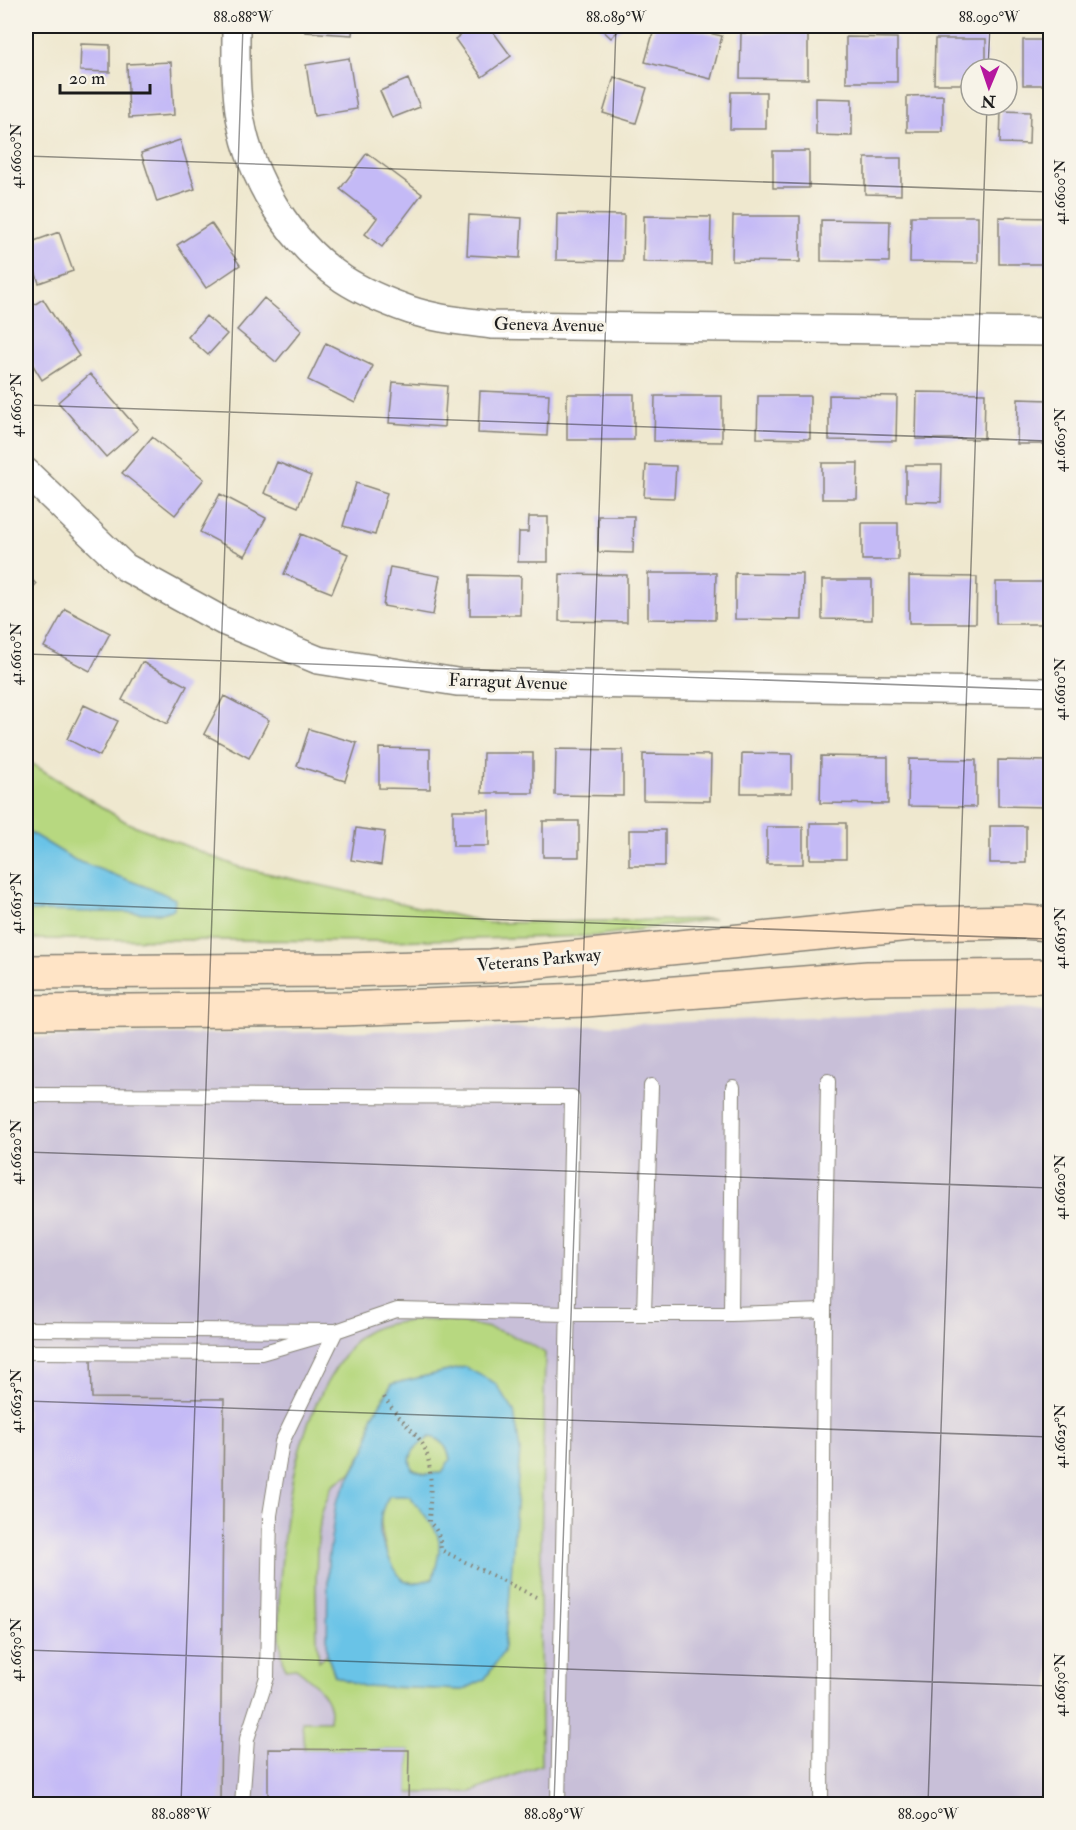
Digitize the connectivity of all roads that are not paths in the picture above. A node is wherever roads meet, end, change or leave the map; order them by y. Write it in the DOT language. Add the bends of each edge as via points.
graph roads {
  1 [pos="236,26"];
  2 [pos="1050,332"];
  3 [pos="26,472"];
  4 [pos="1050,692"];
  5 [pos="1050,924"];
  6 [pos="26,972"];
  7 [pos="1050,976"];
  8 [pos="26,1012"];
  9 [pos="828,1081"];
  10 [pos="651,1086"];
  11 [pos="733,1087"];
  12 [pos="26,1095"];
  13 [pos="824,1311"];
  14 [pos="644,1313"];
  15 [pos="569,1314"];
  16 [pos="731,1314"];
  17 [pos="26,1329"];
  18 [pos="50,1329"];
  19 [pos="190,1331"];
  20 [pos="336,1331"];
  21 [pos="26,1352"];
  22 [pos="49,1352"];
  23 [pos="189,1353"];
  24 [pos="242,1804"];
  25 [pos="558,1804"];
  26 [pos="821,1804"];
  1 -- 2 [label="street, Geneva Avenue" via="240,118 259,177 292,232 343,279 373,296 443,318 490,325"];
  3 -- 4 [label="street, Farragut Avenue" via="125,567 223,621 318,660 457,682"];
  5 -- 6 [label="main road, Veterans Parkway" via="910,924 490,966"];
  7 -- 8 [label="main road" via="868,978 585,1000 341,1009"];
  9 -- 13 [label="lane"];
  10 -- 14 [label="lane"];
  11 -- 16 [label="lane"];
  12 -- 15 [label="lane" via="572,1097"];
  13 -- 16 [label="lane"];
  13 -- 26 [label="lane"];
  14 -- 15 [label="lane"];
  14 -- 16 [label="lane"];
  15 -- 20 [label="lane" via="398,1310"];
  15 -- 25 [label="lane"];
  17 -- 18 [label="lane"];
  18 -- 19 [label="lane"];
  18 -- 22 [label="lane"];
  19 -- 20 [label="lane"];
  19 -- 23 [label="lane"];
  20 -- 23 [label="lane" via="261,1353"];
  20 -- 24 [label="lane" via="282,1442 270,1515 267,1677 247,1739"];
  21 -- 22 [label="lane"];
  22 -- 23 [label="lane"];
}
